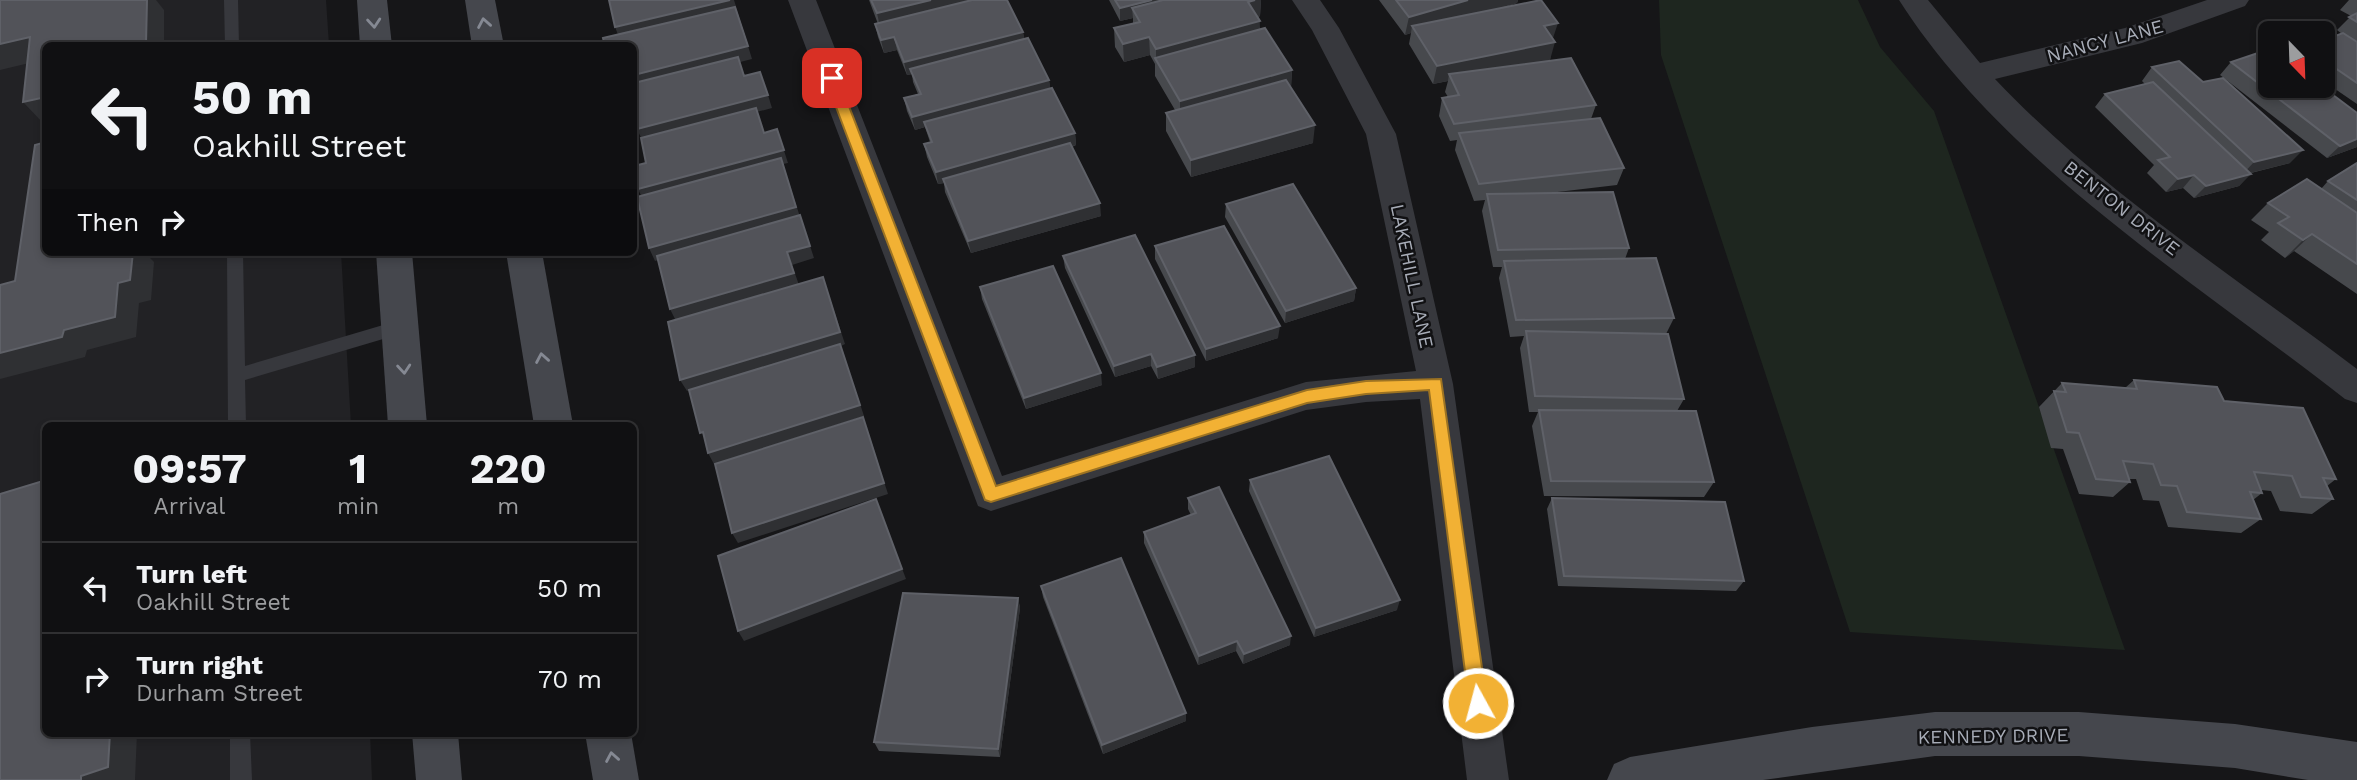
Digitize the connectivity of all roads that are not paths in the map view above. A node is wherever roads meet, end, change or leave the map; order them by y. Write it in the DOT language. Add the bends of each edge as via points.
graph roads {
  1 [pos="231,0"];
  2 [pos="372,0"];
  3 [pos="480,0"];
  4 [pos="802,0"];
  5 [pos="1306,0"];
  6 [pos="1913,0"];
  7 [pos="2235,0"];
  8 [pos="232,42"];
  9 [pos="376,42"];
  10 [pos="487,42"];
  11 [pos="1973,75"];
  12 [pos="234,256"];
  13 [pos="394,256"];
  14 [pos="525,256"];
  15 [pos="400,327"];
  16 [pos="236,376"];
  17 [pos="1436,384"];
  18 [pos="2357,388"];
  19 [pos="237,422"];
  20 [pos="408,422"];
  21 [pos="553,422"];
  22 [pos="240,737"];
  23 [pos="435,737"];
  24 [pos="609,737"];
  25 [pos="2357,765"];
  26 [pos="241,780"];
  27 [pos="439,780"];
  28 [pos="616,780"];
  29 [pos="1488,780"];
  30 [pos="1630,780"];
  1 -- 8 [label="lane"];
  2 -- 9 [label="main road, one-way"];
  10 -- 3 [label="main road, one-way"];
  4 -- 17 [label="street" via="991,495 1307,396"];
  5 -- 17 [label="street, LAKEHILL LANE" via="1381,134"];
  6 -- 11 [label="street, BENTON DRIVE"];
  7 -- 11 [label="street, NANCY LANE" via="2132,36"];
  11 -- 18 [label="street, BENTON DRIVE" via="2004,110 2067,166"];
  12 -- 16 [label="lane"];
  13 -- 15 [label="main road"];
  21 -- 14 [label="main road, one-way"];
  15 -- 16 [label="lane"];
  15 -- 20 [label="main road, one-way"];
  16 -- 19 [label="lane"];
  17 -- 29 [label="street, LAKEHILL LANE"];
  22 -- 26 [label="lane"];
  23 -- 27 [label="main road"];
  28 -- 24 [label="main road, one-way"];
  25 -- 30 [label="main road, KENNEDY DRIVE" via="2235,746 2093,735 1935,734 1812,749"];
}
